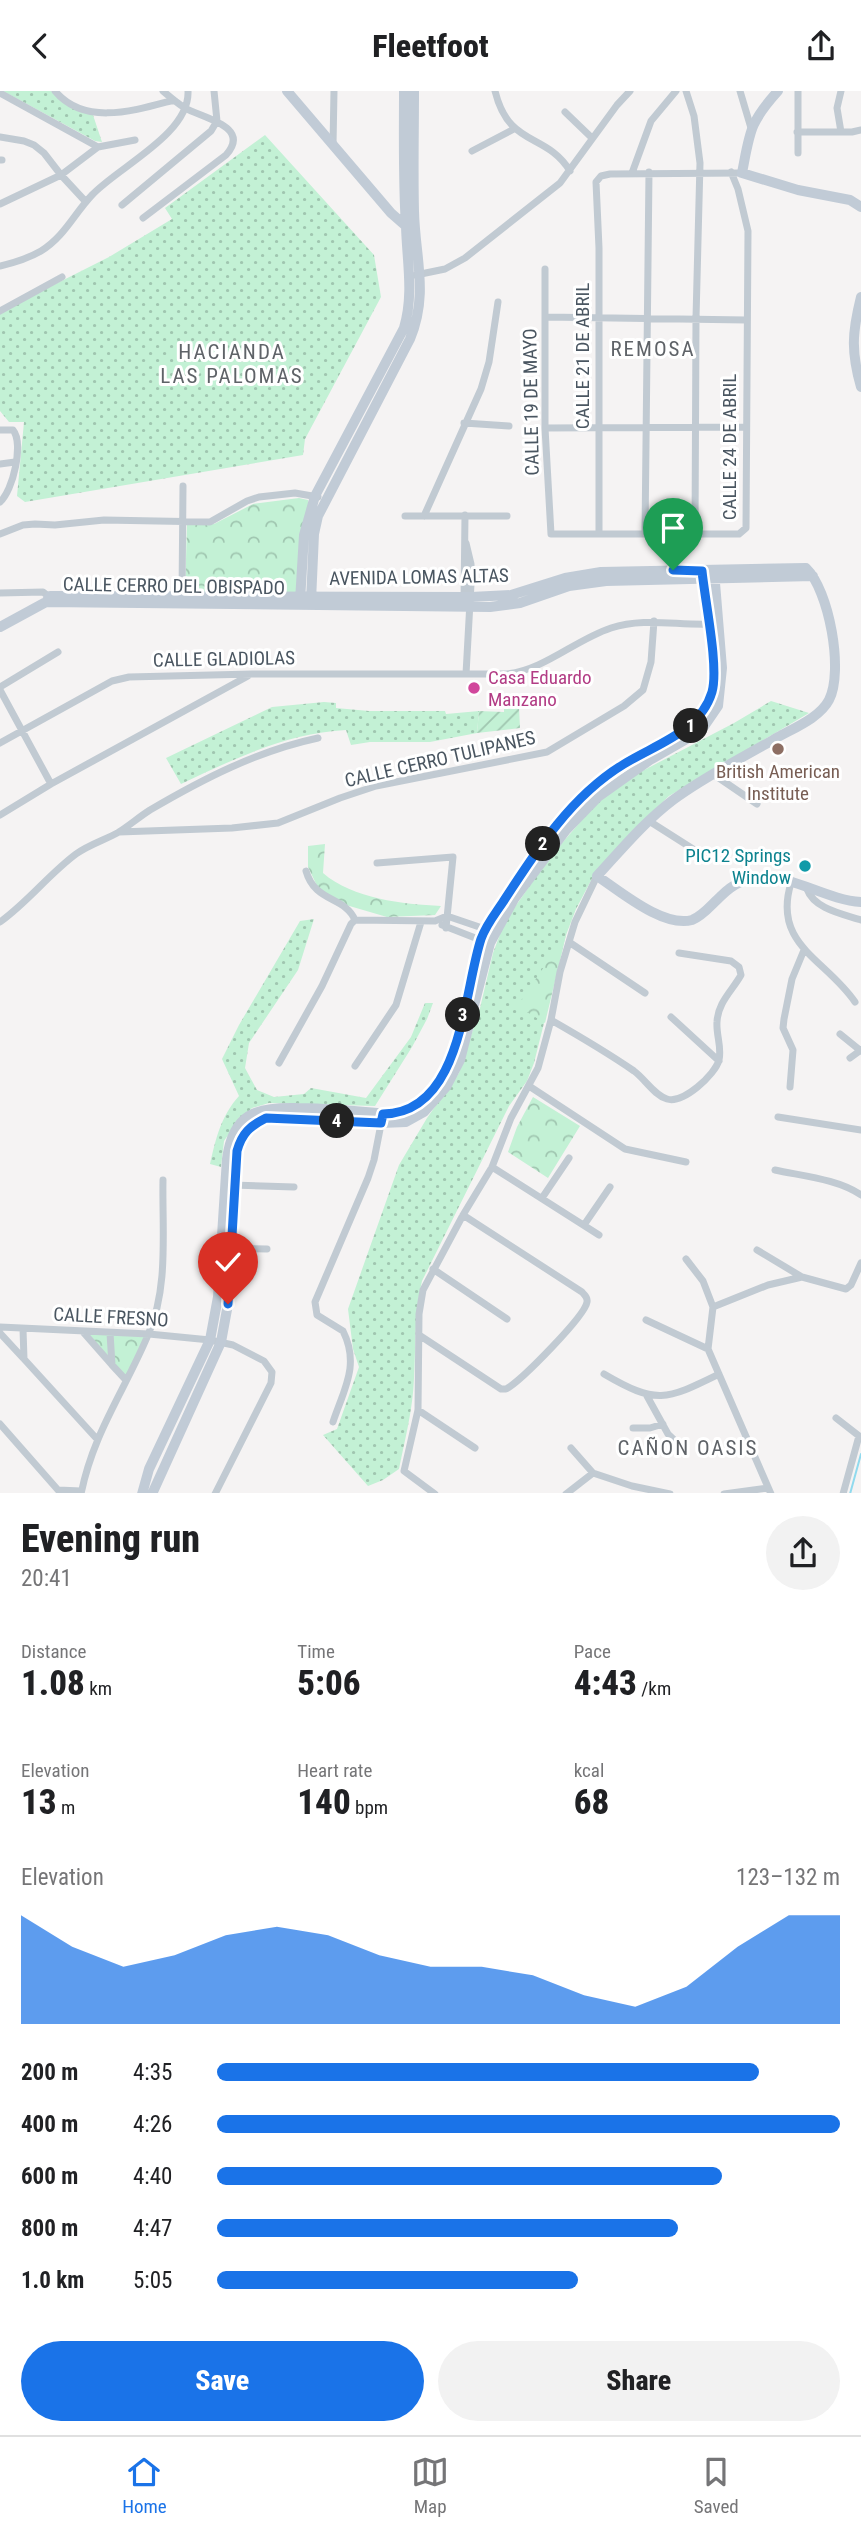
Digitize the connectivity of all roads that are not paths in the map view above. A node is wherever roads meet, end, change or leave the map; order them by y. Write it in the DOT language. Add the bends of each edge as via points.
graph roads {
  1 [pos="55,91"];
  2 [pos="163,91"];
  3 [pos="188,91"];
  4 [pos="214,91"];
  5 [pos="287,91"];
  6 [pos="334,91"];
  7 [pos="404,91"];
  8 [pos="414,91"];
  9 [pos="495,91"];
  10 [pos="676,91"];
  11 [pos="686,91"];
  12 [pos="740,91"];
  13 [pos="778,91"];
  14 [pos="798,91"];
  15 [pos="841,91"];
  16 [pos="0,93"];
  17 [pos="625,93"];
  18 [pos="174,100"];
  19 [pos="186,109"];
  20 [pos="565,112"];
  21 [pos="217,121"];
  22 [pos="751,128"];
  23 [pos="514,129"];
  24 [pos="861,130"];
  25 [pos="797,132"];
  26 [pos="841,132"];
  27 [pos="0,137"];
  28 [pos="592,138"];
  29 [pos="135,140"];
  30 [pos="333,145"];
  31 [pos="98,147"];
  32 [pos="471,151"];
  33 [pos="797,153"];
  34 [pos="570,171"];
  35 [pos="700,172"];
  36 [pos="731,172"];
  37 [pos="632,173"];
  38 [pos="649,173"];
  39 [pos="742,173"];
  40 [pos="61,175"];
  41 [pos="86,202"];
  42 [pos="1,205"];
  43 [pos="122,205"];
  44 [pos="861,207"];
  45 [pos="143,218"];
  46 [pos="410,227"];
  47 [pos="0,266"];
  48 [pos="545,269"];
  49 [pos="415,275"];
  50 [pos="62,278"];
  51 [pos="861,297"];
  52 [pos="498,302"];
  53 [pos="0,311"];
  54 [pos="546,317"];
  55 [pos="598,318"];
  56 [pos="648,318"];
  57 [pos="696,318"];
  58 [pos="746,320"];
  59 [pos="861,387"];
  60 [pos="464,423"];
  61 [pos="509,426"];
  62 [pos="646,426"];
  63 [pos="695,426"];
  64 [pos="598,427"];
  65 [pos="745,427"];
  66 [pos="545,428"];
  67 [pos="0,430"];
  68 [pos="15,462"];
  69 [pos="0,464"];
  70 [pos="183,486"];
  71 [pos="320,498"];
  72 [pos="0,502"];
  73 [pos="465,515"];
  74 [pos="405,516"];
  75 [pos="424,516"];
  76 [pos="507,516"];
  77 [pos="183,520"];
  78 [pos="0,534"];
  79 [pos="551,534"];
  80 [pos="599,534"];
  81 [pos="645,534"];
  82 [pos="695,534"];
  83 [pos="714,575"];
  84 [pos="703,576"];
  85 [pos="0,593"];
  86 [pos="182,597"];
  87 [pos="50,600"];
  88 [pos="306,601"];
  89 [pos="467,602"];
  90 [pos="654,621"];
  91 [pos="713,624"];
  92 [pos="0,627"];
  93 [pos="58,652"];
  94 [pos="252,674"];
  95 [pos="466,674"];
  96 [pos="0,688"];
  97 [pos="22,730"];
  98 [pos="317,738"];
  99 [pos="0,743"];
  100 [pos="712,774"];
  101 [pos="51,784"];
  102 [pos="757,804"];
  103 [pos="0,815"];
  104 [pos="649,821"];
  105 [pos="119,832"];
  106 [pos="704,856"];
  107 [pos="377,863"];
  108 [pos="306,871"];
  109 [pos="597,876"];
  110 [pos="791,883"];
  111 [pos="807,889"];
  112 [pos="861,902"];
  113 [pos="447,916"];
  114 [pos="355,920"];
  115 [pos="861,920"];
  116 [pos="435,921"];
  117 [pos="0,922"];
  118 [pos="421,922"];
  119 [pos="446,928"];
  120 [pos="490,930"];
  121 [pos="485,941"];
  122 [pos="569,942"];
  123 [pos="804,950"];
  124 [pos="679,953"];
  125 [pos="645,993"];
  126 [pos="855,1002"];
  127 [pos="671,1017"];
  128 [pos="551,1020"];
  129 [pos="840,1034"];
  130 [pos="861,1051"];
  131 [pos="850,1058"];
  132 [pos="719,1061"];
  133 [pos="279,1063"];
  134 [pos="355,1066"];
  135 [pos="529,1086"];
  136 [pos="790,1087"];
  137 [pos="778,1117"];
  138 [pos="382,1118"];
  139 [pos="861,1130"];
  140 [pos="569,1158"];
  141 [pos="686,1162"];
  142 [pos="492,1167"];
  143 [pos="775,1170"];
  144 [pos="163,1180"];
  145 [pos="224,1184"];
  146 [pos="236,1185"];
  147 [pos="294,1187"];
  148 [pos="610,1187"];
  149 [pos="861,1195"];
  150 [pos="542,1198"];
  151 [pos="463,1215"];
  152 [pos="584,1225"];
  153 [pos="599,1235"];
  154 [pos="220,1247"];
  155 [pos="232,1248"];
  156 [pos="267,1249"];
  157 [pos="757,1250"];
  158 [pos="686,1259"];
  159 [pos="861,1263"];
  160 [pos="433,1269"];
  161 [pos="802,1277"];
  162 [pos="713,1307"];
  163 [pos="508,1319"];
  164 [pos="646,1320"];
  165 [pos="0,1327"];
  166 [pos="23,1329"];
  167 [pos="83,1332"];
  168 [pos="0,1333"];
  169 [pos="110,1333"];
  170 [pos="149,1334"];
  171 [pos="419,1335"];
  172 [pos="216,1341"];
  173 [pos="708,1349"];
  174 [pos="24,1359"];
  175 [pos="112,1365"];
  176 [pos="604,1374"];
  177 [pos="719,1374"];
  178 [pos="125,1378"];
  179 [pos="648,1396"];
  180 [pos="418,1410"];
  181 [pos="836,1418"];
  182 [pos="333,1422"];
  183 [pos="0,1424"];
  184 [pos="663,1424"];
  185 [pos="632,1428"];
  186 [pos="96,1438"];
  187 [pos="475,1448"];
  188 [pos="571,1448"];
  189 [pos="684,1449"];
  190 [pos="593,1473"];
  191 [pos="769,1491"];
  192 [pos="59,1492"];
  193 [pos="81,1492"];
  194 [pos="142,1493"];
  195 [pos="152,1493"];
  196 [pos="215,1493"];
  197 [pos="435,1493"];
  198 [pos="566,1493"];
  199 [pos="670,1493"];
  200 [pos="724,1493"];
  201 [pos="843,1493"];
  1 -- 18 [label="street" via="84,111 100,113"];
  2 -- 18 [label="street"];
  3 -- 19 [label="street"];
  4 -- 21 [label="street"];
  5 -- 30 [label="main road"];
  6 -- 30 [label="street"];
  7 -- 46 [label="main road"];
  8 -- 46 [label="main road"];
  9 -- 23 [label="street" via="499,107"];
  10 -- 37 [label="street" via="651,121"];
  11 -- 35 [label="street" via="700,148"];
  12 -- 22 [label="street"];
  13 -- 22 [label="main road"];
  14 -- 25 [label="street"];
  15 -- 26 [label="street" via="837,108"];
  16 -- 31 [label="street"];
  17 -- 28 [label="street"];
  18 -- 19 [label="street"];
  19 -- 21 [label="street"];
  19 -- 41 [label="street" via="160,140"];
  20 -- 28 [label="street"];
  21 -- 43 [label="street" via="208,135"];
  21 -- 45 [label="street" via="233,138 231,149"];
  22 -- 39 [label="main road"];
  23 -- 32 [label="street"];
  23 -- 34 [label="street" via="556,154"];
  24 -- 26 [label="street"];
  25 -- 26 [label="street"];
  25 -- 33 [label="street"];
  27 -- 40 [label="street" via="34,145"];
  28 -- 34 [label="street"];
  29 -- 31 [label="street"];
  30 -- 46 [label="main road"];
  31 -- 40 [label="street"];
  34 -- 49 [label="street" via="465,258 445,269"];
  35 -- 36 [label="street"];
  35 -- 38 [label="street"];
  35 -- 57 [label="street"];
  36 -- 39 [label="street"];
  36 -- 58 [label="street, CALLE 24 DE ABRIL" via="748,231"];
  37 -- 38 [label="street"];
  37 -- 55 [label="street, CALLE 21 DE ABRIL" via="610,174 596,182"];
  38 -- 56 [label="street"];
  39 -- 44 [label="main road"];
  40 -- 41 [label="street"];
  40 -- 42 [label="street"];
  41 -- 47 [label="street" via="71,224 40,251"];
  46 -- 49 [label="main road"];
  48 -- 54 [label="street, CALLE 19 DE MAYO"];
  49 -- 71 [label="main road" via="421,300 410,339"];
  50 -- 53 [label="street"];
  51 -- 59 [label="main road" via="852,342"];
  52 -- 60 [label="street" via="489,362"];
  54 -- 55 [label="street"];
  54 -- 66 [label="street, CALLE 19 DE MAYO"];
  55 -- 56 [label="street"];
  55 -- 64 [label="street, CALLE 21 DE ABRIL"];
  56 -- 57 [label="street"];
  56 -- 62 [label="street"];
  57 -- 58 [label="street"];
  57 -- 63 [label="street"];
  58 -- 65 [label="street, CALLE 24 DE ABRIL"];
  60 -- 61 [label="street"];
  60 -- 75 [label="street"];
  62 -- 63 [label="street"];
  62 -- 64 [label="street"];
  62 -- 81 [label="street"];
  63 -- 65 [label="street"];
  63 -- 82 [label="street"];
  64 -- 66 [label="street"];
  64 -- 80 [label="street, CALLE 21 DE ABRIL"];
  65 -- 82 [label="street, CALLE 24 DE ABRIL" via="746,528 739,534"];
  66 -- 79 [label="street, CALLE 19 DE MAYO"];
  67 -- 68 [label="street" via="15,431"];
  68 -- 69 [label="street"];
  68 -- 72 [label="street" via="12,484"];
  70 -- 77 [label="street"];
  71 -- 77 [label="street" via="277,493 247,501 210,522"];
  71 -- 88 [label="main road"];
  73 -- 75 [label="street"];
  73 -- 76 [label="street"];
  73 -- 89 [label="street"];
  74 -- 75 [label="street"];
  77 -- 78 [label="street" via="23,524"];
  77 -- 86 [label="street"];
  79 -- 80 [label="street, CALLE 24 DE ABRIL"];
  80 -- 81 [label="street, CALLE 24 DE ABRIL"];
  81 -- 82 [label="street, CALLE 24 DE ABRIL"];
  83 -- 84 [label="main road, AVENIDA LOMAS ALTAS"];
  83 -- 91 [label="main road"];
  83 -- 100 [label="main road, AVENIDA LOMAS ALTAS" via="810,571 823,601 836,655 836,679 829,702 812,718"];
  84 -- 89 [label="main road, AVENIDA LOMAS ALTAS" via="601,572"];
  84 -- 91 [label="main road"];
  85 -- 87 [label="street, CALLE CERRO DEL OBISPADO" via="44,592"];
  86 -- 87 [label="main road, CALLE CERRO DEL OBISPADO"];
  86 -- 88 [label="main road, CALLE CERRO DEL OBISPADO"];
  87 -- 88 [label="main road, CALLE CERRO DEL OBISPADO"];
  87 -- 92 [label="main road"];
  88 -- 89 [label="main road, AVENIDA LOMAS ALTAS"];
  89 -- 95 [label="street"];
  90 -- 91 [label="street, CALLE GLADIOLAS"];
  90 -- 95 [label="street, CALLE GLADIOLAS" via="596,633 516,673"];
  90 -- 105 [label="street, CALLE CERRO TULIPANES" via="643,690 624,706 538,755 376,786 278,823"];
  91 -- 120 [label="main road" via="714,685 702,714 690,727 616,769 567,811"];
  93 -- 96 [label="street"];
  94 -- 95 [label="street, CALLE GLADIOLAS"];
  94 -- 97 [label="street, CALLE GLADIOLAS" via="121,678"];
  94 -- 101 [label="street"];
  96 -- 97 [label="street"];
  97 -- 99 [label="street, CALLE GLADIOLAS"];
  97 -- 101 [label="street"];
  98 -- 105 [label="street" via="279,747 212,776"];
  100 -- 102 [label="street"];
  100 -- 104 [label="main road"];
  101 -- 103 [label="street"];
  104 -- 106 [label="street"];
  104 -- 109 [label="main road"];
  105 -- 117 [label="street" via="77,853"];
  107 -- 113 [label="street" via="453,857"];
  108 -- 114 [label="street" via="316,890 350,911"];
  109 -- 110 [label="main road" via="653,913 689,921 742,881 762,877"];
  109 -- 122 [label="street"];
  110 -- 111 [label="main road"];
  110 -- 123 [label="street" via="785,911"];
  111 -- 112 [label="main road"];
  111 -- 115 [label="street" via="818,904"];
  113 -- 116 [label="street"];
  113 -- 119 [label="street"];
  113 -- 120 [label="street"];
  114 -- 118 [label="street"];
  114 -- 133 [label="street"];
  116 -- 118 [label="street"];
  116 -- 119 [label="street"];
  118 -- 134 [label="street" via="396,1005"];
  119 -- 121 [label="street"];
  120 -- 121 [label="main road"];
  121 -- 138 [label="main road" via="455,1052 419,1103"];
  122 -- 125 [label="street"];
  122 -- 128 [label="street"];
  123 -- 126 [label="street"];
  123 -- 136 [label="street" via="792,979 783,1028 793,1050"];
  124 -- 132 [label="street" via="732,961 739,967 741,975 725,996 717,1022"];
  127 -- 132 [label="street"];
  128 -- 132 [label="street" via="670,1100 695,1088"];
  128 -- 135 [label="street"];
  129 -- 130 [label="street"];
  130 -- 131 [label="street"];
  135 -- 141 [label="street" via="625,1149"];
  135 -- 142 [label="street"];
  137 -- 139 [label="street"];
  138 -- 145 [label="main road" via="317,1108 256,1111 243,1119 229,1140"];
  138 -- 146 [label="main road" via="266,1118 240,1138"];
  138 -- 182 [label="street" via="368,1178 314,1302 317,1315 343,1331 352,1360"];
  140 -- 150 [label="street"];
  142 -- 150 [label="street"];
  142 -- 151 [label="street"];
  143 -- 149 [label="street" via="853,1189"];
  144 -- 170 [label="street" via="161,1279"];
  145 -- 146 [label="street"];
  145 -- 154 [label="main road"];
  146 -- 147 [label="street"];
  146 -- 155 [label="main road"];
  148 -- 152 [label="street"];
  150 -- 152 [label="street"];
  151 -- 160 [label="street"];
  151 -- 171 [label="street" via="582,1292 587,1303 561,1337 506,1389"];
  152 -- 153 [label="street"];
  154 -- 155 [label="street"];
  154 -- 172 [label="main road"];
  155 -- 156 [label="street"];
  155 -- 172 [label="main road" via="228,1304"];
  157 -- 161 [label="street"];
  158 -- 162 [label="street" via="703,1281"];
  159 -- 161 [label="street" via="846,1289"];
  160 -- 163 [label="street"];
  160 -- 171 [label="street" via="423,1290"];
  161 -- 162 [label="street"];
  162 -- 173 [label="street"];
  164 -- 173 [label="street"];
  165 -- 166 [label="street, CALLE FRESNO"];
  166 -- 167 [label="street, CALLE FRESNO"];
  166 -- 174 [label="street"];
  167 -- 169 [label="street, CALLE FRESNO"];
  167 -- 175 [label="street"];
  168 -- 174 [label="street"];
  169 -- 170 [label="street, CALLE FRESNO"];
  169 -- 175 [label="street"];
  170 -- 172 [label="street, CALLE FRESNO"];
  170 -- 178 [label="street"];
  171 -- 180 [label="street"];
  172 -- 194 [label="main road" via="149,1469"];
  172 -- 195 [label="main road"];
  172 -- 196 [label="street, CALLE FRESNO" via="264,1361 272,1377"];
  173 -- 177 [label="street"];
  174 -- 186 [label="street"];
  175 -- 178 [label="street"];
  176 -- 179 [label="street"];
  177 -- 179 [label="street" via="676,1393"];
  177 -- 191 [label="street"];
  178 -- 186 [label="street"];
  179 -- 184 [label="street"];
  180 -- 187 [label="street"];
  180 -- 197 [label="street" via="404,1471"];
  181 -- 201 [label="street" via="859,1434"];
  183 -- 192 [label="street"];
  184 -- 185 [label="street"];
  184 -- 189 [label="street"];
  186 -- 193 [label="street"];
  188 -- 190 [label="street"];
  190 -- 198 [label="street"];
  190 -- 199 [label="street"];
  191 -- 200 [label="street"];
  192 -- 193 [label="street"];
}
